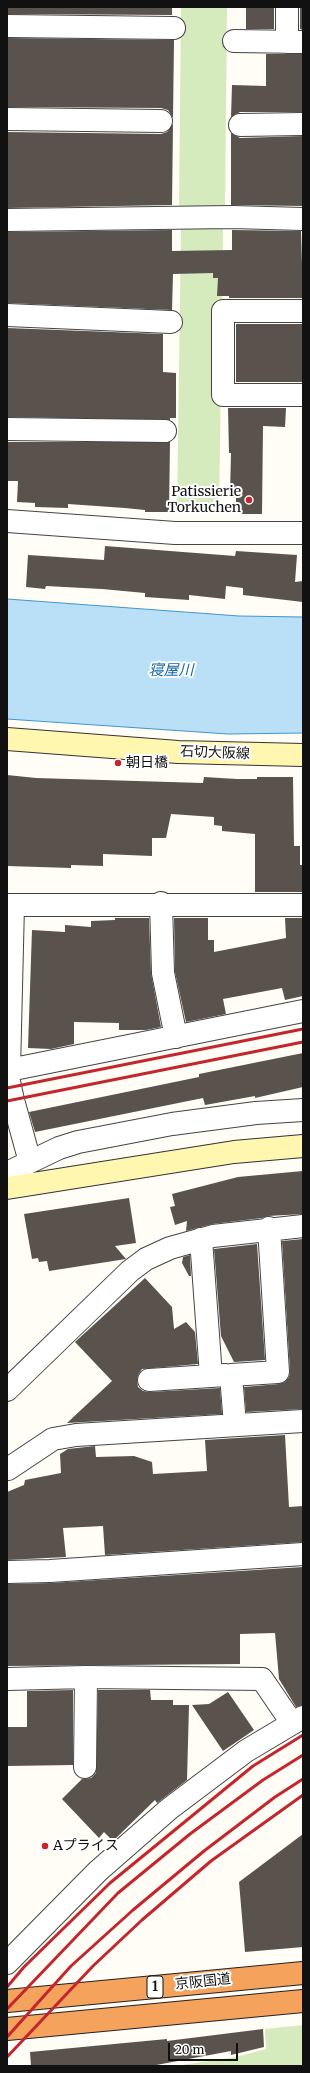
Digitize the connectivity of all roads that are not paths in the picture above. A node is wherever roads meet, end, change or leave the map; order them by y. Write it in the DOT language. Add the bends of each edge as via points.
graph roads {
  1 [pos="287,7"];
  2 [pos="7,26"];
  3 [pos="174,28"];
  4 [pos="234,41"];
  5 [pos="295,42"];
  6 [pos="7,119"];
  7 [pos="161,120"];
  8 [pos="303,124"];
  9 [pos="240,125"];
  10 [pos="303,219"];
  11 [pos="7,220"];
  12 [pos="303,311"];
  13 [pos="7,315"];
  14 [pos="171,322"];
  15 [pos="303,395"];
  16 [pos="7,428"];
  17 [pos="165,431"];
  18 [pos="7,521"];
  19 [pos="303,533"];
  20 [pos="7,739"];
  21 [pos="303,755"];
  22 [pos="161,904"];
  23 [pos="10,905"];
  24 [pos="303,905"];
  25 [pos="303,1011"];
  26 [pos="176,1037"];
  27 [pos="9,1070"];
  28 [pos="303,1110"];
  29 [pos="297,1145"];
  30 [pos="27,1151"];
  31 [pos="7,1173"];
  32 [pos="7,1188"];
  33 [pos="303,1226"];
  34 [pos="269,1228"];
  35 [pos="201,1239"];
  36 [pos="221,1376"];
  37 [pos="149,1380"];
  38 [pos="7,1390"];
  39 [pos="303,1421"];
  40 [pos="235,1426"];
  41 [pos="7,1468"];
  42 [pos="303,1554"];
  43 [pos="7,1572"];
  44 [pos="86,1677"];
  45 [pos="7,1679"];
  46 [pos="298,1720"];
  47 [pos="85,1767"];
  48 [pos="7,1963"];
  49 [pos="303,1972"];
  50 [pos="7,2001"];
  51 [pos="303,2001"];
  52 [pos="7,2030"];
  1 -- 5 [label="street"];
  2 -- 3 [label="street"];
  4 -- 5 [label="street"];
  6 -- 7 [label="street"];
  8 -- 9 [label="street"];
  10 -- 11 [label="street" via="232,217"];
  12 -- 15 [label="street" via="223,311 223,395"];
  13 -- 14 [label="street"];
  16 -- 17 [label="street"];
  18 -- 19 [label="street" via="175,533"];
  20 -- 21 [label="main road, 石切大阪線" via="186,752"];
  22 -- 23 [label="street"];
  22 -- 24 [label="street"];
  22 -- 26 [label="street" via="163,972"];
  23 -- 27 [label="street"];
  25 -- 26 [label="street"];
  26 -- 27 [label="street"];
  27 -- 30 [label="street" via="13,1100"];
  28 -- 31 [label="street" via="256,1113 172,1124 78,1142 59,1148"];
  29 -- 32 [label="main road" via="234,1152"];
  33 -- 34 [label="street"];
  34 -- 35 [label="street"];
  34 -- 36 [label="street" via="278,1372"];
  35 -- 36 [label="street"];
  35 -- 38 [label="street" via="156,1254 130,1271"];
  36 -- 37 [label="street"];
  36 -- 40 [label="street"];
  39 -- 40 [label="street"];
  40 -- 41 [label="street" via="76,1435 53,1439"];
  42 -- 43 [label="street"];
  44 -- 45 [label="street"];
  44 -- 46 [label="street" via="262,1679"];
  44 -- 47 [label="street"];
  46 -- 48 [label="street" via="246,1752 169,1809 98,1871"];
  49 -- 50 [label="highway, 京阪国道 / 1"];
  51 -- 52 [label="highway, 京阪国道 / 1"];
}
